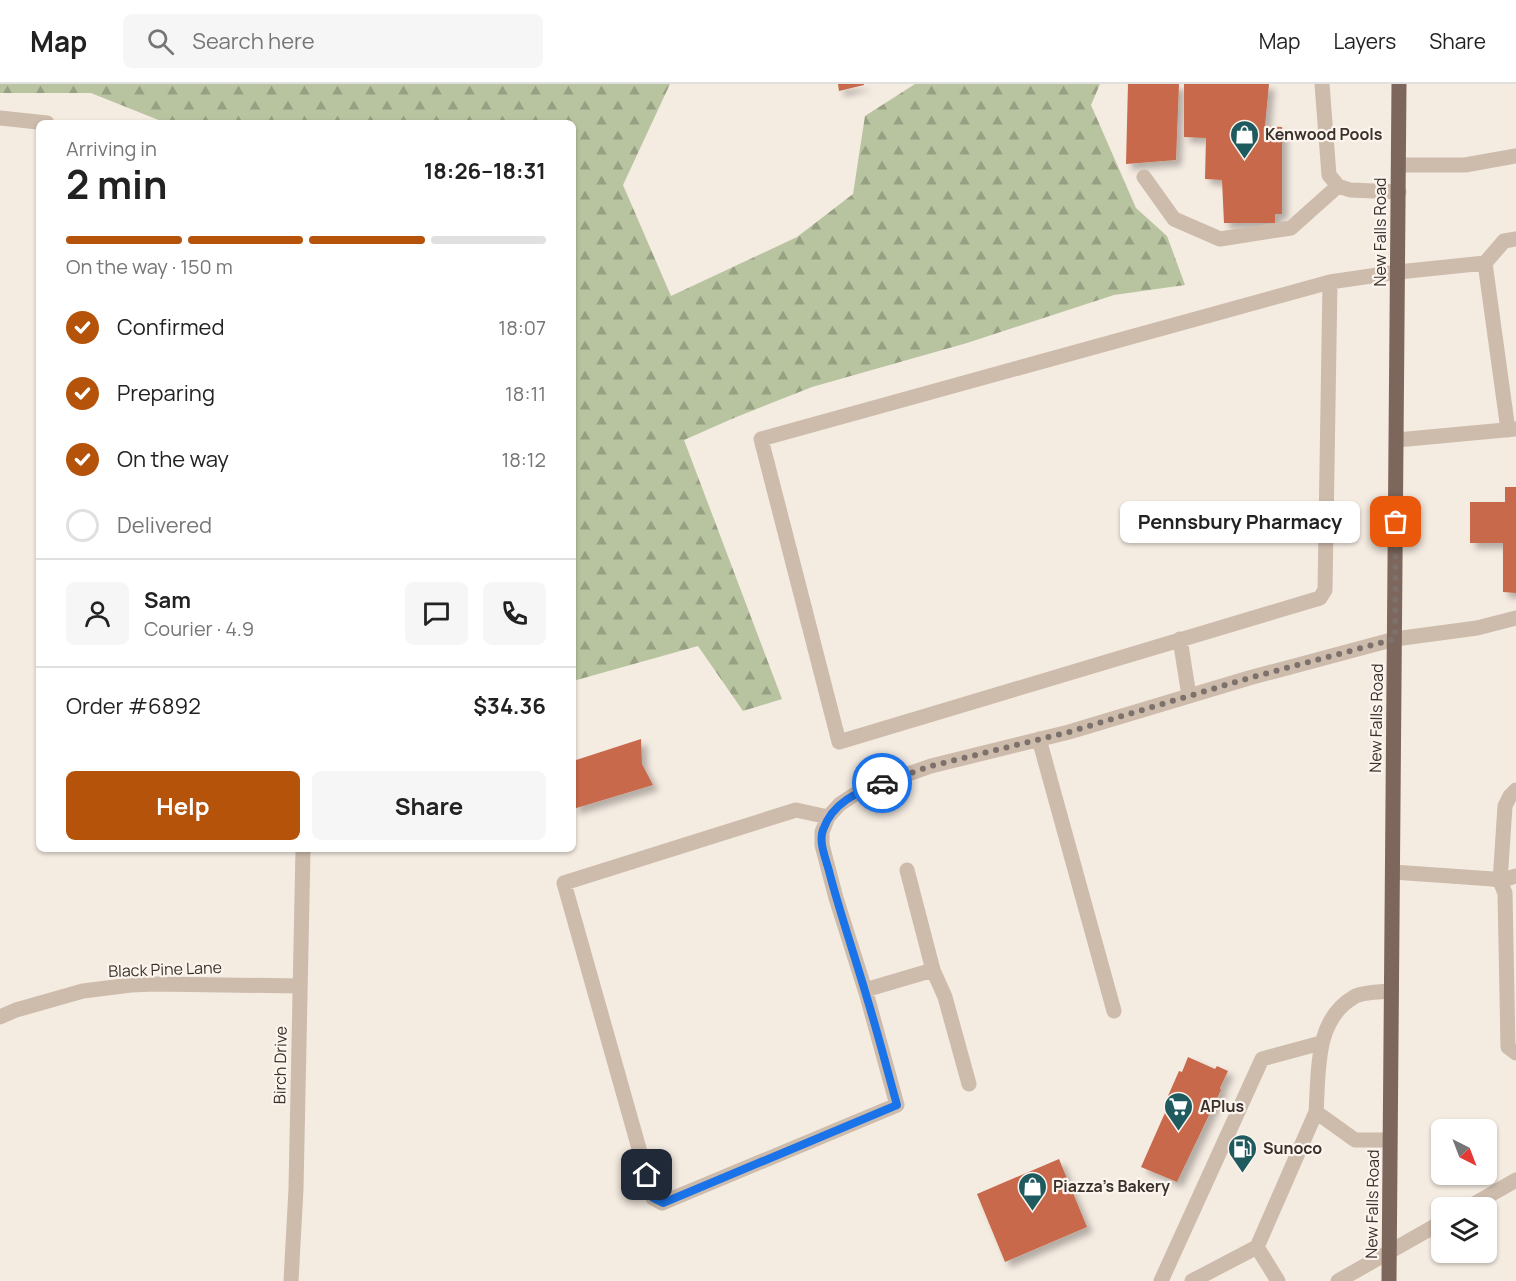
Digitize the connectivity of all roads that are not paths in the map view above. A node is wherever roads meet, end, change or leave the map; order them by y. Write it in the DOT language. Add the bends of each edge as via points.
graph roads {
  1 [pos="1322,84"];
  2 [pos="1400,84"];
  3 [pos="0,118"];
  4 [pos="36,122"];
  5 [pos="1516,156"];
  6 [pos="1399,165"];
  7 [pos="1144,177"];
  8 [pos="1338,186"];
  9 [pos="1399,192"];
  10 [pos="1516,239"];
  11 [pos="1485,263"];
  12 [pos="1398,272"];
  13 [pos="1330,282"];
  14 [pos="1512,429"];
  15 [pos="1397,440"];
  16 [pos="1516,618"];
  17 [pos="1180,639"];
  18 [pos="1395,639"];
  19 [pos="1189,696"];
  20 [pos="1039,739"];
  21 [pos="1516,790"];
  22 [pos="828,817"];
  23 [pos="303,852"];
  24 [pos="907,870"];
  25 [pos="1392,872"];
  26 [pos="1516,876"];
  27 [pos="1500,881"];
  28 [pos="1511,923"];
  29 [pos="933,970"];
  30 [pos="300,986"];
  31 [pos="865,990"];
  32 [pos="1391,991"];
  33 [pos="1114,1011"];
  34 [pos="0,1017"];
  35 [pos="1321,1043"];
  36 [pos="1516,1053"];
  37 [pos="969,1084"];
  38 [pos="1316,1112"];
  39 [pos="1390,1140"];
  40 [pos="1516,1180"];
  41 [pos="1486,1197"];
  42 [pos="1431,1228"];
  43 [pos="1257,1247"];
  44 [pos="1389,1251"];
  45 [pos="291,1281"];
  46 [pos="1161,1281"];
  47 [pos="1192,1281"];
  48 [pos="1278,1281"];
  49 [pos="1338,1281"];
  50 [pos="1389,1281"];
  1 -- 8 [label="street" via="1329,175"];
  2 -- 6 [label="main road, New Falls Road"];
  3 -- 4 [label="street"];
  5 -- 6 [label="street" via="1464,165"];
  6 -- 9 [label="main road, New Falls Road"];
  7 -- 8 [label="street" via="1174,219 1220,239 1291,228"];
  8 -- 9 [label="street"];
  9 -- 12 [label="main road, New Falls Road"];
  10 -- 11 [label="street" via="1504,241"];
  11 -- 12 [label="street"];
  11 -- 14 [label="street"];
  12 -- 13 [label="street"];
  12 -- 15 [label="main road, New Falls Road"];
  13 -- 17 [label="street" via="1325,590 1320,597"];
  13 -- 17 [label="street" via="761,438 839,742"];
  14 -- 15 [label="street"];
  15 -- 18 [label="main road, New Falls Road"];
  16 -- 18 [label="street" via="1477,628"];
  17 -- 19 [label="street"];
  18 -- 19 [label="street"];
  18 -- 25 [label="main road, New Falls Road"];
  19 -- 20 [label="street"];
  20 -- 22 [label="street" via="931,766 860,791"];
  20 -- 33 [label="street"];
  21 -- 27 [label="street" via="1505,806"];
  22 -- 31 [label="street" via="822,845"];
  22 -- 31 [label="street" via="796,810 564,883 653,1198 663,1203 897,1105"];
  23 -- 30 [label="street, Birch Drive"];
  24 -- 29 [label="street"];
  25 -- 27 [label="street"];
  25 -- 32 [label="main road, New Falls Road"];
  26 -- 27 [label="street"];
  27 -- 28 [label="street"];
  28 -- 36 [label="street" via="1508,1047"];
  29 -- 31 [label="street"];
  29 -- 37 [label="street" via="945,997"];
  30 -- 34 [label="street, Black Pine Lane" via="131,985 83,991"];
  30 -- 45 [label="street, Birch Drive"];
  32 -- 35 [label="street" via="1356,995 1334,1014"];
  32 -- 39 [label="main road, New Falls Road"];
  35 -- 38 [label="street"];
  35 -- 46 [label="street" via="1262,1059"];
  38 -- 39 [label="street" via="1356,1140"];
  38 -- 43 [label="street"];
  39 -- 44 [label="main road, New Falls Road"];
  40 -- 41 [label="street"];
  42 -- 44 [label="street"];
  43 -- 47 [label="street"];
  43 -- 48 [label="street"];
  44 -- 49 [label="street"];
  44 -- 50 [label="main road, New Falls Road"];
}
